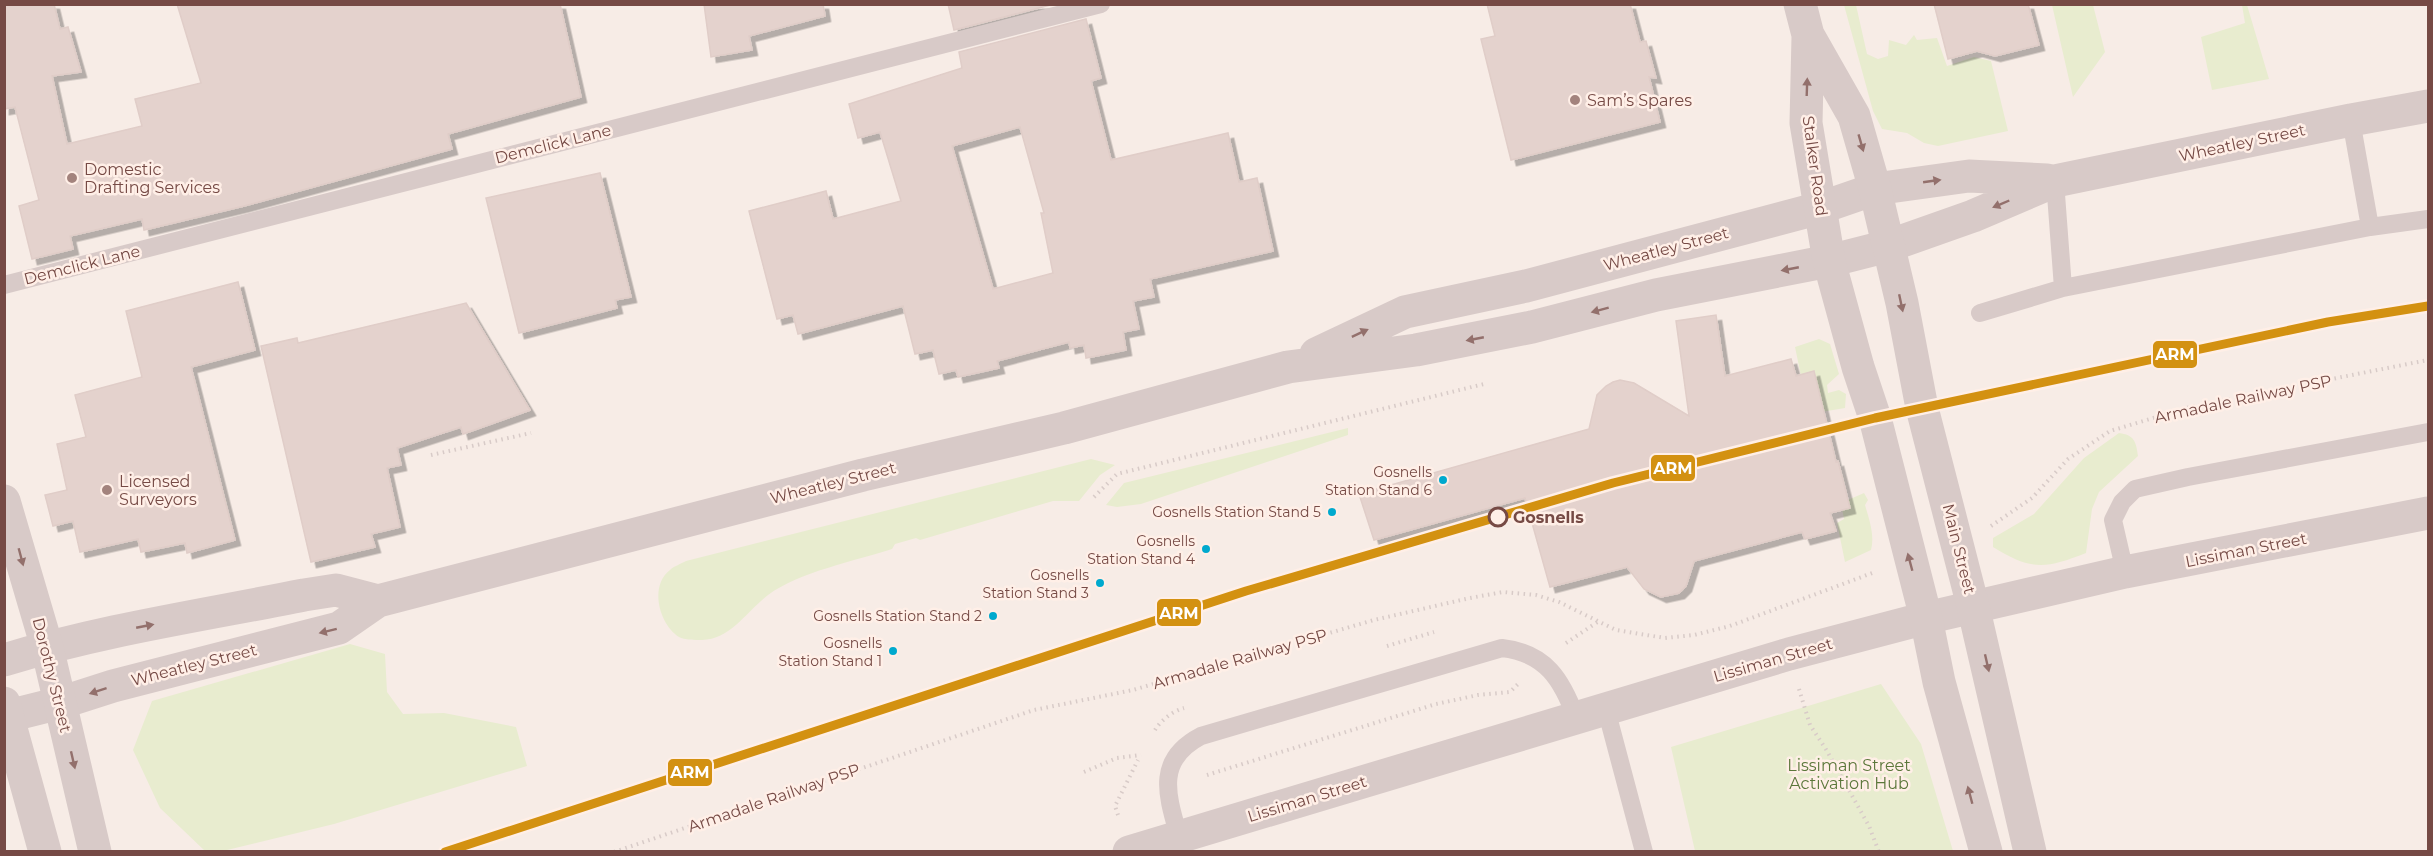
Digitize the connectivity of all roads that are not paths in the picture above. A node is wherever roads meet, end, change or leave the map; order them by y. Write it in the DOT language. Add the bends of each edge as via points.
graph roads {
  1 [pos="1101,4"];
  2 [pos="1804,20"];
  3 [pos="2428,106"];
  4 [pos="2352,120"];
  5 [pos="2055,181"];
  6 [pos="1875,189"];
  7 [pos="1820,208"];
  8 [pos="2428,219"];
  9 [pos="2370,227"];
  10 [pos="1888,246"];
  11 [pos="1829,261"];
  12 [pos="4,285"];
  13 [pos="2063,288"];
  14 [pos="1980,313"];
  15 [pos="1288,367"];
  16 [pos="2428,432"];
  17 [pos="4,501"];
  18 [pos="2428,513"];
  19 [pos="2125,572"];
  20 [pos="378,601"];
  21 [pos="1973,606"];
  22 [pos="1926,618"];
  23 [pos="47,647"];
  24 [pos="4,660"];
  25 [pos="60,703"];
  26 [pos="6,712"];
  27 [pos="1591,714"];
  28 [pos="1179,837"];
  29 [pos="1125,838"];
  30 [pos="45,852"];
  31 [pos="95,852"];
  32 [pos="1644,852"];
  33 [pos="1986,852"];
  34 [pos="2030,852"];
  1 -- 12 [label="lane, Demclick Lane"];
  2 -- 6 [label="street, Stalker Road, one-way" via="1854,116"];
  7 -- 2 [label="street, Stalker Road, one-way" via="1806,123"];
  3 -- 4 [label="street, Wheatley Street"];
  4 -- 5 [label="street, Wheatley Street"];
  4 -- 9 [label="lane"];
  6 -- 5 [label="street, Wheatley Street, one-way" via="1968,176"];
  5 -- 10 [label="street, Wheatley Street, one-way"];
  5 -- 13 [label="lane"];
  6 -- 7 [label="street, Wheatley Street"];
  6 -- 10 [label="street, Stalker Road"];
  7 -- 11 [label="street, Stalker Road"];
  15 -- 7 [label="street, Wheatley Street, one-way" via="1405,312 1526,286"];
  8 -- 9 [label="lane"];
  9 -- 13 [label="lane"];
  10 -- 11 [label="street, Wheatley Street"];
  10 -- 21 [label="street, Main Street, one-way" via="1922,408"];
  11 -- 15 [label="street, Wheatley Street, one-way" via="1656,295 1462,341"];
  22 -- 11 [label="street, one-way" via="1875,418"];
  13 -- 14 [label="lane"];
  15 -- 20 [label="street, Wheatley Street" via="1064,428 862,475"];
  16 -- 19 [label="lane" via="2135,489 2122,502 2113,520"];
  17 -- 23 [label="street, Dorothy Street, one-way"];
  18 -- 19 [label="street, Lissiman Street"];
  19 -- 21 [label="street, Lissiman Street"];
  23 -- 20 [label="street, Wheatley Street, one-way" via="336,590"];
  20 -- 25 [label="street, Wheatley Street, one-way" via="339,628"];
  21 -- 22 [label="street, Lissiman Street"];
  21 -- 34 [label="street, Main Street, one-way"];
  22 -- 27 [label="street, Lissiman Street" via="1789,654"];
  33 -- 22 [label="street, one-way" via="1939,682"];
  23 -- 24 [label="street, Wheatley Street"];
  23 -- 25 [label="street, Dorothy Street"];
  25 -- 26 [label="street, Wheatley Street"];
  25 -- 31 [label="street, Dorothy Street, one-way"];
  26 -- 30 [label="street"];
  27 -- 28 [label="street, Lissiman Street"];
  27 -- 28 [label="lane" via="1566,692 1550,669 1528,654 1502,648 1201,736 1186,744 1171,765 1168,800"];
  27 -- 32 [label="lane"];
  28 -- 29 [label="street, Lissiman Street"];
}
